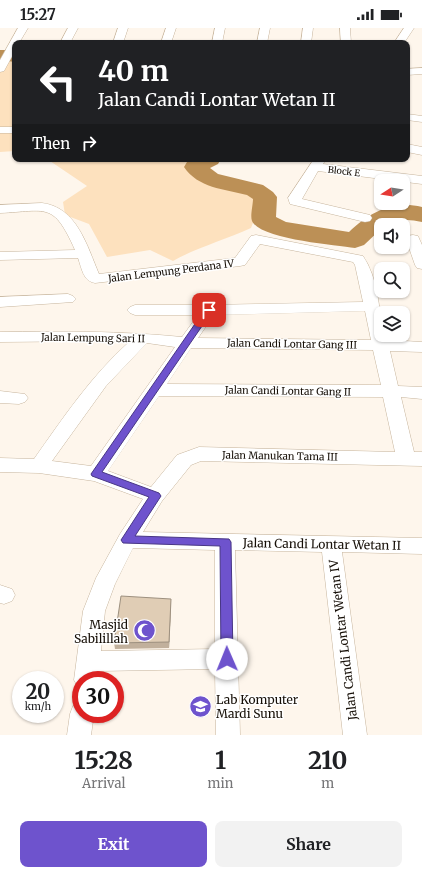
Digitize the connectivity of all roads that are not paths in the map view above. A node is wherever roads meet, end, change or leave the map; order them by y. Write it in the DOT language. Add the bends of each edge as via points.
graph roads {
  1 [pos="23,28"];
  2 [pos="73,28"];
  3 [pos="123,28"];
  4 [pos="171,28"];
  5 [pos="220,28"];
  6 [pos="265,28"];
  7 [pos="308,28"];
  8 [pos="345,28"];
  9 [pos="409,28"];
  10 [pos="16,40"];
  11 [pos="67,40"];
  12 [pos="119,40"];
  13 [pos="167,40"];
  14 [pos="218,40"];
  15 [pos="263,40"];
  16 [pos="306,40"];
  17 [pos="346,40"];
  18 [pos="401,40"];
  19 [pos="12,47"];
  20 [pos="0,70"];
  21 [pos="422,71"];
  22 [pos="410,72"];
  23 [pos="410,117"];
  24 [pos="422,119"];
  25 [pos="0,130"];
  26 [pos="12,130"];
  27 [pos="410,149"];
  28 [pos="422,151"];
  29 [pos="317,163"];
  30 [pos="422,180"];
  31 [pos="0,209"];
  32 [pos="365,218"];
  33 [pos="413,239"];
  34 [pos="83,254"];
  35 [pos="0,256"];
  36 [pos="422,265"];
  37 [pos="68,300"];
  38 [pos="0,302"];
  39 [pos="372,306"];
  40 [pos="135,310"];
  41 [pos="209,310"];
  42 [pos="0,337"];
  43 [pos="144,338"];
  44 [pos="187,343"];
  45 [pos="379,345"];
  46 [pos="422,347"];
  47 [pos="155,390"];
  48 [pos="391,392"];
  49 [pos="422,393"];
  50 [pos="0,397"];
  51 [pos="19,398"];
  52 [pos="414,459"];
  53 [pos="0,465"];
  54 [pos="39,466"];
  55 [pos="96,474"];
  56 [pos="156,496"];
  57 [pos="127,540"];
  58 [pos="225,542"];
  59 [pos="332,544"];
  60 [pos="422,546"];
  61 [pos="227,659"];
  62 [pos="87,670"];
  63 [pos="81,723"];
  64 [pos="79,735"];
  65 [pos="228,735"];
  66 [pos="354,735"];
  1 -- 10 [label="street"];
  2 -- 11 [label="street"];
  3 -- 12 [label="street"];
  4 -- 13 [label="street"];
  5 -- 14 [label="street"];
  6 -- 15 [label="street"];
  7 -- 16 [label="street"];
  8 -- 17 [label="street"];
  9 -- 18 [label="street"];
  19 -- 20 [label="street"];
  21 -- 22 [label="street"];
  23 -- 24 [label="street"];
  25 -- 26 [label="street"];
  27 -- 28 [label="street"];
  29 -- 30 [label="street, Block E"];
  29 -- 32 [label="street" via="295,201"];
  31 -- 34 [label="street, Jalan Lempung Perdana IV" via="52,208 58,211 74,231"];
  33 -- 36 [label="street"];
  34 -- 35 [label="street"];
  34 -- 39 [label="street, Jalan Lempung Perdana IV" via="95,280 240,262 256,240 358,259 362,265"];
  37 -- 38 [label="street"];
  39 -- 41 [label="street"];
  39 -- 45 [label="street"];
  40 -- 41 [label="street"];
  41 -- 44 [label="street"];
  42 -- 43 [label="street, Jalan Lempung Sari II"];
  43 -- 44 [label="street, Jalan Lempung Sari II"];
  43 -- 54 [label="street" via="131,348 84,403"];
  44 -- 45 [label="street, Jalan Candi Lontar Gang III"];
  44 -- 47 [label="street"];
  45 -- 46 [label="street, Jalan Candi Lontar Gang III"];
  45 -- 48 [label="street"];
  47 -- 48 [label="street, Jalan Candi Lontar Gang II"];
  47 -- 55 [label="street"];
  48 -- 49 [label="street, Jalan Candi Lontar Gang II"];
  48 -- 52 [label="street"];
  50 -- 51 [label="street"];
  52 -- 56 [label="street, Jalan Manukan Tama III" via="199,454 184,460"];
  53 -- 54 [label="street"];
  54 -- 55 [label="street"];
  55 -- 56 [label="street"];
  56 -- 57 [label="street, Jalan Manukan Tama III"];
  57 -- 58 [label="street, Jalan Candi Lontar Wetan II"];
  57 -- 62 [label="street, Jalan Manukan Tama III" via="104,584 94,611"];
  58 -- 59 [label="street, Jalan Candi Lontar Wetan II"];
  58 -- 61 [label="street"];
  59 -- 60 [label="street, Jalan Candi Lontar Wetan II"];
  59 -- 66 [label="street, Jalan Candi Lontar Wetan IV"];
  61 -- 62 [label="street"];
  61 -- 65 [label="street"];
  63 -- 64 [label="street"];
}
